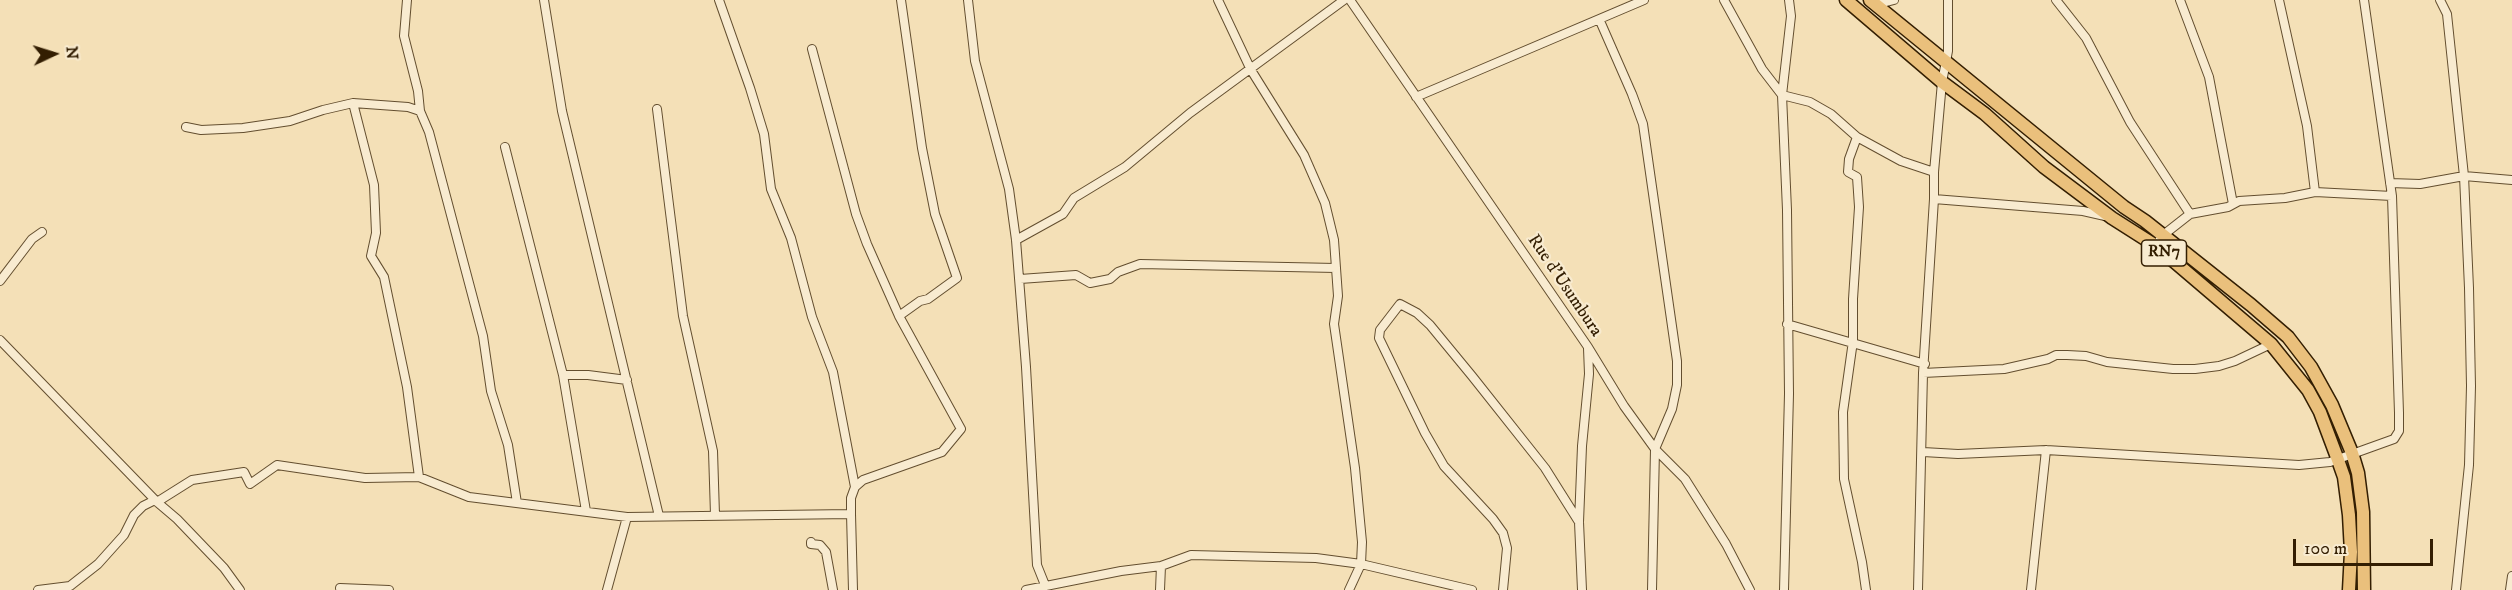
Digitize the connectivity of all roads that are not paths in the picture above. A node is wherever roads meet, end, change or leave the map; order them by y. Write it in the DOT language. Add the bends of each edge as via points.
graph roads {
  1 [pos="407,0"];
  2 [pos="544,0"];
  3 [pos="719,0"];
  4 [pos="901,0"];
  5 [pos="968,0"];
  6 [pos="1218,0"];
  7 [pos="1344,0"];
  8 [pos="1350,0"];
  9 [pos="1644,0"];
  10 [pos="1724,0"];
  11 [pos="1789,0"];
  12 [pos="1846,0"];
  13 [pos="1894,0"];
  14 [pos="1948,0"];
  15 [pos="2056,0"];
  16 [pos="2180,0"];
  17 [pos="2279,0"];
  18 [pos="2364,0"];
  19 [pos="2440,0"];
  20 [pos="1873,2"];
  21 [pos="1600,21"];
  22 [pos="812,49"];
  23 [pos="1947,61"];
  24 [pos="1251,70"];
  25 [pos="1942,82"];
  26 [pos="1782,95"];
  27 [pos="1416,97"];
  28 [pos="353,103"];
  29 [pos="657,109"];
  30 [pos="420,111"];
  31 [pos="186,127"];
  32 [pos="1857,136"];
  33 [pos="505,147"];
  34 [pos="1934,172"];
  35 [pos="2464,176"];
  36 [pos="2512,180"];
  37 [pos="2390,183"];
  38 [pos="2315,192"];
  39 [pos="2392,196"];
  40 [pos="1934,199"];
  41 [pos="2234,204"];
  42 [pos="2190,214"];
  43 [pos="2112,218"];
  44 [pos="2145,221"];
  45 [pos="42,232"];
  46 [pos="1016,240"];
  47 [pos="2159,241"];
  48 [pos="1336,268"];
  49 [pos="1020,279"];
  50 [pos="0,281"];
  51 [pos="899,316"];
  52 [pos="1787,324"];
  53 [pos="0,340"];
  54 [pos="1853,342"];
  55 [pos="2271,344"];
  56 [pos="1588,347"];
  57 [pos="1924,368"];
  58 [pos="563,375"];
  59 [pos="627,380"];
  60 [pos="1655,448"];
  61 [pos="2046,450"];
  62 [pos="1923,452"];
  63 [pos="2352,453"];
  64 [pos="2338,460"];
  65 [pos="419,477"];
  66 [pos="855,487"];
  67 [pos="156,501"];
  68 [pos="517,503"];
  69 [pos="586,511"];
  70 [pos="851,514"];
  71 [pos="627,516"];
  72 [pos="659,516"];
  73 [pos="715,516"];
  74 [pos="1579,522"];
  75 [pos="811,542"];
  76 [pos="1361,564"];
  77 [pos="1161,567"];
  78 [pos="2512,576"];
  79 [pos="1045,585"];
  80 [pos="340,588"];
  81 [pos="38,590"];
  82 [pos="240,590"];
  83 [pos="389,590"];
  84 [pos="608,590"];
  85 [pos="833,590"];
  86 [pos="853,590"];
  87 [pos="1026,590"];
  88 [pos="1160,590"];
  89 [pos="1349,590"];
  90 [pos="1469,590"];
  91 [pos="1503,590"];
  92 [pos="1582,590"];
  93 [pos="1652,590"];
  94 [pos="1750,590"];
  95 [pos="1784,590"];
  96 [pos="1866,590"];
  97 [pos="1918,590"];
  98 [pos="2031,590"];
  99 [pos="2349,590"];
  100 [pos="2364,590"];
  101 [pos="2456,590"];
  102 [pos="2510,590"];
  1 -- 30 [label="street" via="404,36"];
  2 -- 59 [label="street" via="562,111"];
  3 -- 66 [label="street" via="764,134 771,189 791,238 812,317 833,372"];
  4 -- 51 [label="street" via="935,214 957,278"];
  5 -- 46 [label="street" via="975,61 1009,189"];
  6 -- 24 [label="street"];
  7 -- 24 [label="street"];
  8 -- 27 [label="street, Rue d'Usumbura"];
  9 -- 21 [label="street"];
  10 -- 26 [label="street" via="1762,69"];
  11 -- 26 [label="street" via="1791,16"];
  12 -- 25 [label="main road, RN7"];
  13 -- 20 [label="street"];
  14 -- 23 [label="street"];
  15 -- 42 [label="street" via="2086,38 2130,122"];
  16 -- 41 [label="street" via="2209,77"];
  17 -- 38 [label="street" via="2307,126"];
  18 -- 37 [label="street"];
  19 -- 35 [label="street" via="2447,14"];
  20 -- 23 [label="main road, RN7"];
  21 -- 27 [label="street"];
  21 -- 60 [label="street" via="1643,124 1677,361 1672,409"];
  22 -- 51 [label="street" via="856,214"];
  23 -- 25 [label="street"];
  23 -- 44 [label="main road, RN7"];
  24 -- 46 [label="street" via="1190,113 1125,167 1074,198 1063,214"];
  24 -- 48 [label="street" via="1304,155 1325,203"];
  25 -- 34 [label="street"];
  25 -- 43 [label="main road, RN7" via="1985,114 2043,168"];
  26 -- 32 [label="street" via="1810,102"];
  26 -- 52 [label="street"];
  27 -- 56 [label="street, Rue d'Usumbura"];
  28 -- 30 [label="street"];
  28 -- 31 [label="street" via="290,121 243,128"];
  28 -- 65 [label="street" via="374,184 376,234 371,256 384,276 407,387"];
  29 -- 73 [label="street" via="683,316 713,451"];
  30 -- 68 [label="street" via="429,132 483,336 491,391 508,446"];
  32 -- 34 [label="street" via="1901,161"];
  32 -- 54 [label="street" via="1848,172 1857,177 1859,207"];
  33 -- 58 [label="street"];
  34 -- 40 [label="street"];
  35 -- 36 [label="street"];
  35 -- 37 [label="street" via="2420,184"];
  35 -- 101 [label="street" via="2471,386 2469,465"];
  37 -- 39 [label="street"];
  38 -- 39 [label="street"];
  38 -- 41 [label="street"];
  39 -- 63 [label="street" via="2399,431 2394,439"];
  40 -- 43 [label="street" via="2083,211"];
  40 -- 57 [label="street"];
  41 -- 42 [label="street"];
  42 -- 47 [label="street"];
  43 -- 44 [label="street"];
  43 -- 47 [label="main road, RN7"];
  44 -- 47 [label="main road, RN7"];
  45 -- 50 [label="street" via="32,238"];
  46 -- 49 [label="street"];
  47 -- 55 [label="main road, RN7"];
  47 -- 63 [label="main road, RN7" via="2251,304 2288,337 2311,367 2332,405"];
  48 -- 49 [label="street" via="1140,264 1110,279 1090,283 1076,276"];
  48 -- 76 [label="street" via="1334,324 1356,478"];
  49 -- 79 [label="street" via="1037,565"];
  51 -- 66 [label="street" via="961,429 942,452 863,480"];
  52 -- 54 [label="street"];
  52 -- 95 [label="street"];
  53 -- 67 [label="street"];
  54 -- 57 [label="street"];
  54 -- 96 [label="street" via="1843,402 1844,479"];
  55 -- 57 [label="street" via="2235,361 2195,369 2067,355 2004,369"];
  55 -- 64 [label="main road, RN7" via="2308,390"];
  56 -- 60 [label="street, Rue d'Usumbura"];
  56 -- 74 [label="street"];
  57 -- 62 [label="street"];
  58 -- 59 [label="street"];
  58 -- 69 [label="street"];
  59 -- 72 [label="street"];
  60 -- 93 [label="street"];
  60 -- 94 [label="street, Rue d'Usumbura" via="1685,479"];
  61 -- 62 [label="street"];
  61 -- 64 [label="street" via="2299,465"];
  61 -- 98 [label="street"];
  62 -- 97 [label="street"];
  63 -- 64 [label="street"];
  63 -- 100 [label="main road, RN7" via="2363,512"];
  64 -- 99 [label="main road, RN7" via="2349,515"];
  65 -- 67 [label="street" via="365,478 277,465 250,484 244,472 192,480"];
  65 -- 68 [label="street" via="469,497"];
  66 -- 70 [label="street"];
  67 -- 81 [label="street" via="143,506 98,564 70,586"];
  67 -- 82 [label="street" via="224,568"];
  68 -- 69 [label="street"];
  69 -- 71 [label="street"];
  70 -- 73 [label="street"];
  70 -- 86 [label="street"];
  71 -- 72 [label="street"];
  71 -- 84 [label="street"];
  72 -- 73 [label="street"];
  74 -- 91 [label="street" via="1545,468 1466,367 1431,325 1400,304 1380,330 1379,338 1444,466 1503,533 1508,548"];
  74 -- 92 [label="street"];
  75 -- 85 [label="street" via="826,552"];
  76 -- 77 [label="street" via="1316,558 1191,555"];
  76 -- 89 [label="street"];
  76 -- 90 [label="street"];
  77 -- 79 [label="street"];
  77 -- 88 [label="street"];
  78 -- 102 [label="street"];
  79 -- 87 [label="street"];
  80 -- 83 [label="street"];
}
